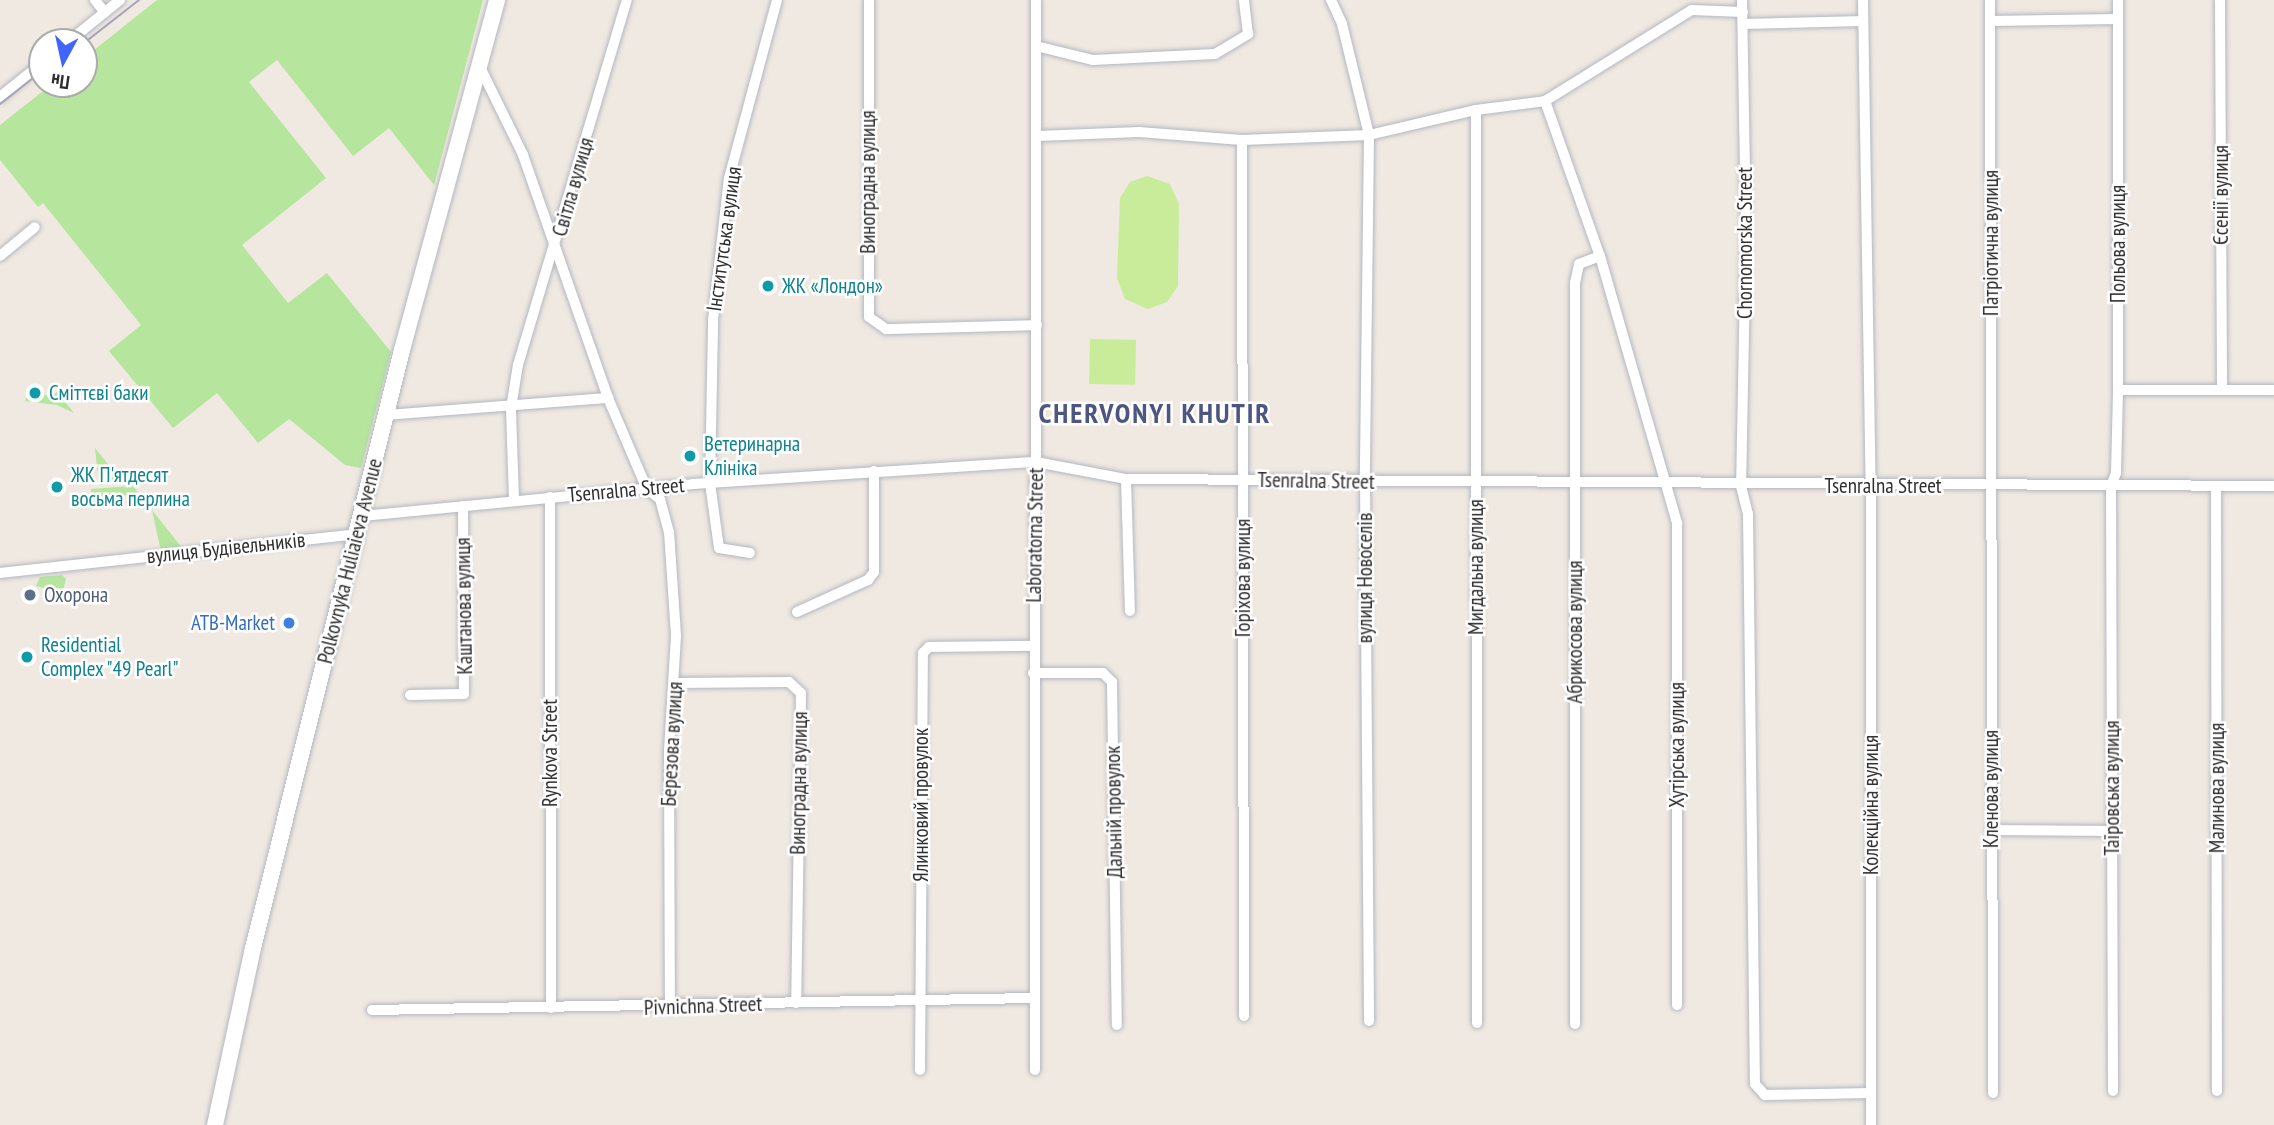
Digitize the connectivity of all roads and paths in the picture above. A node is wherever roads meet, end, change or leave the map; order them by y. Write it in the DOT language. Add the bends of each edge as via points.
graph roads {
  1 [pos="95,0"];
  2 [pos="120,0"];
  3 [pos="497,0"];
  4 [pos="627,0"];
  5 [pos="777,0"];
  6 [pos="869,0"];
  7 [pos="1036,0"];
  8 [pos="1244,0"];
  9 [pos="1331,0"];
  10 [pos="1742,0"];
  11 [pos="1863,0"];
  12 [pos="1990,0"];
  13 [pos="2118,0"];
  14 [pos="2220,0"];
  15 [pos="105,13"];
  16 [pos="1743,18"];
  17 [pos="2117,19"];
  18 [pos="1863,21"];
  19 [pos="1990,21"];
  20 [pos="86,28"];
  21 [pos="1036,46"];
  22 [pos="478,61"];
  23 [pos="28,73"];
  24 [pos="1,93"];
  25 [pos="1545,101"];
  26 [pos="1476,110"];
  27 [pos="1369,135"];
  28 [pos="1038,136"];
  29 [pos="1242,140"];
  30 [pos="35,227"];
  31 [pos="556,245"];
  32 [pos="0,256"];
  33 [pos="1600,256"];
  34 [pos="1037,325"];
  35 [pos="2118,390"];
  36 [pos="2222,390"];
  37 [pos="2274,390"];
  38 [pos="608,398"];
  39 [pos="512,405"];
  40 [pos="386,415"];
  41 [pos="1036,462"];
  42 [pos="874,471"];
  43 [pos="1126,479"];
  44 [pos="1243,481"];
  45 [pos="1364,482"];
  46 [pos="710,483"];
  47 [pos="1476,484"];
  48 [pos="1575,485"];
  49 [pos="1667,485"];
  50 [pos="1741,485"];
  51 [pos="1871,486"];
  52 [pos="1992,486"];
  53 [pos="2110,486"];
  54 [pos="2216,486"];
  55 [pos="2274,486"];
  56 [pos="646,489"];
  57 [pos="550,497"];
  58 [pos="514,500"];
  59 [pos="463,506"];
  60 [pos="362,516"];
  61 [pos="358,534"];
  62 [pos="750,553"];
  63 [pos="0,573"];
  64 [pos="1130,611"];
  65 [pos="797,612"];
  66 [pos="1033,646"];
  67 [pos="1033,673"];
  68 [pos="675,683"];
  69 [pos="410,695"];
  70 [pos="1991,830"];
  71 [pos="2112,831"];
  72 [pos="1035,998"];
  73 [pos="922,1002"];
  74 [pos="796,1003"];
  75 [pos="1676,1005"];
  76 [pos="551,1008"];
  77 [pos="670,1008"];
  78 [pos="372,1010"];
  79 [pos="1244,1016"];
  80 [pos="1368,1021"];
  81 [pos="1477,1023"];
  82 [pos="1575,1024"];
  83 [pos="1117,1025"];
  84 [pos="920,1069"];
  85 [pos="1035,1070"];
  86 [pos="2113,1090"];
  87 [pos="2217,1091"];
  88 [pos="1871,1093"];
  89 [pos="1993,1093"];
  90 [pos="215,1125"];
  91 [pos="1871,1125"];
  1 -- 15 [label="street"];
  2 -- 15 [label="street"];
  3 -- 22 [label="main road, Polkovnyka Huliaieva Avenue"];
  4 -- 31 [label="street, Світла вулиця"];
  5 -- 46 [label="street, Інститутська вулиця" via="729,178 717,258"];
  6 -- 34 [label="street, Виноградна вулиця" via="869,317 886,329"];
  7 -- 21 [label="street, Laboratorna Street"];
  8 -- 21 [label="street" via="1248,34 1215,54 1093,60"];
  9 -- 27 [label="street, вулиця Новоселів" via="1342,24"];
  10 -- 16 [label="street, Chornomorska Street"];
  11 -- 18 [label="street, Колекційна вулиця"];
  12 -- 19 [label="street, Патріотична вулиця"];
  13 -- 17 [label="street, Польова вулиця"];
  14 -- 36 [label="street, Єсенії вулиця"];
  15 -- 20 [label="street"];
  16 -- 18 [label="street"];
  16 -- 25 [label="street" via="1692,10"];
  16 -- 50 [label="street, Chornomorska Street" via="1746,230"];
  17 -- 19 [label="street"];
  17 -- 35 [label="street, Польова вулиця"];
  18 -- 51 [label="street, Колекційна вулиця"];
  19 -- 52 [label="street, Патріотична вулиця"];
  21 -- 28 [label="street, Laboratorna Street"];
  22 -- 31 [label="street" via="523,155"];
  22 -- 40 [label="main road, Polkovnyka Huliaieva Avenue"];
  23 -- 24 [label="street"];
  25 -- 26 [label="street"];
  25 -- 33 [label="street"];
  26 -- 27 [label="street"];
  26 -- 47 [label="street, Мигдальна вулиця"];
  27 -- 29 [label="street"];
  27 -- 45 [label="street, вулиця Новоселів"];
  28 -- 29 [label="street" via="1139,132"];
  28 -- 34 [label="street, Laboratorna Street"];
  29 -- 44 [label="street, Горіхова вулиця"];
  30 -- 32 [label="street"];
  31 -- 38 [label="street, Світла вулиця"];
  31 -- 39 [label="street" via="518,365"];
  33 -- 48 [label="street, Абрикосова вулиця" via="1579,264 1575,283"];
  33 -- 49 [label="street"];
  34 -- 41 [label="street, Laboratorna Street"];
  35 -- 36 [label="street"];
  35 -- 53 [label="street, Польова вулиця" via="2116,473"];
  36 -- 37 [label="street"];
  38 -- 39 [label="street"];
  38 -- 56 [label="street, Світла вулиця"];
  39 -- 40 [label="street"];
  39 -- 58 [label="street"];
  40 -- 60 [label="main road, Polkovnyka Huliaieva Avenue"];
  41 -- 42 [label="street, Tsenralna Street"];
  41 -- 43 [label="street, Tsenralna Street"];
  41 -- 66 [label="street, Laboratorna Street"];
  42 -- 46 [label="street, Tsenralna Street"];
  42 -- 65 [label="street" via="874,572 868,580"];
  43 -- 44 [label="street, Tsenralna Street"];
  43 -- 64 [label="street"];
  44 -- 45 [label="street, Tsenralna Street"];
  44 -- 79 [label="street, Горіхова вулиця"];
  45 -- 47 [label="street, Tsenralna Street"];
  45 -- 80 [label="street, вулиця Новоселів"];
  46 -- 56 [label="street, Tsenralna Street"];
  46 -- 62 [label="street, Інститутська вулиця" via="719,548"];
  47 -- 48 [label="street, Tsenralna Street"];
  47 -- 81 [label="street, Мигдальна вулиця"];
  48 -- 49 [label="street, Tsenralna Street"];
  48 -- 82 [label="street, Абрикосова вулиця"];
  49 -- 50 [label="street, Tsenralna Street"];
  49 -- 75 [label="street, Хутірська вулиця" via="1676,523"];
  50 -- 51 [label="street, Tsenralna Street"];
  50 -- 88 [label="street" via="1748,514 1758,1091 1765,1095"];
  51 -- 52 [label="street, Tsenralna Street"];
  51 -- 88 [label="street, Колекційна вулиця"];
  52 -- 53 [label="street, Tsenralna Street"];
  52 -- 70 [label="street, Кленова вулиця"];
  53 -- 54 [label="street, Tsenralna Street"];
  53 -- 71 [label="street, Таїровська вулиця"];
  54 -- 55 [label="street, Tsenralna Street"];
  54 -- 87 [label="street, Малинова вулиця"];
  56 -- 57 [label="street, Tsenralna Street"];
  56 -- 68 [label="street, Березова вулиця" via="660,499 669,532"];
  57 -- 58 [label="street, Tsenralna Street"];
  57 -- 76 [label="street, Rynkova Street"];
  58 -- 59 [label="street, Tsenralna Street"];
  59 -- 60 [label="street, Tsenralna Street"];
  59 -- 69 [label="street, Каштанова вулиця" via="464,694"];
  60 -- 61 [label="main road, Polkovnyka Huliaieva Avenue"];
  61 -- 63 [label="street, вулиця Будівельників"];
  61 -- 90 [label="main road, Polkovnyka Huliaieva Avenue" via="253,948"];
  66 -- 67 [label="street, Laboratorna Street"];
  66 -- 73 [label="street, Ялинковий провулок" via="929,647 923,653"];
  67 -- 72 [label="street, Laboratorna Street"];
  67 -- 83 [label="street, Дальній провулок" via="1103,673 1112,682"];
  68 -- 74 [label="street, Виноградна вулиця" via="789,682 801,693"];
  68 -- 77 [label="street, Березова вулиця" via="669,750"];
  70 -- 71 [label="street"];
  70 -- 89 [label="street, Кленова вулиця"];
  71 -- 86 [label="street, Таїровська вулиця"];
  72 -- 73 [label="street, Pivnichna Street"];
  72 -- 85 [label="street, Laboratorna Street"];
  73 -- 74 [label="street, Pivnichna Street"];
  73 -- 84 [label="street, Ялинковий провулок"];
  74 -- 77 [label="street, Pivnichna Street"];
  76 -- 77 [label="street, Pivnichna Street"];
  76 -- 78 [label="street, Pivnichna Street"];
  88 -- 91 [label="street, Колекційна вулиця"];
}
